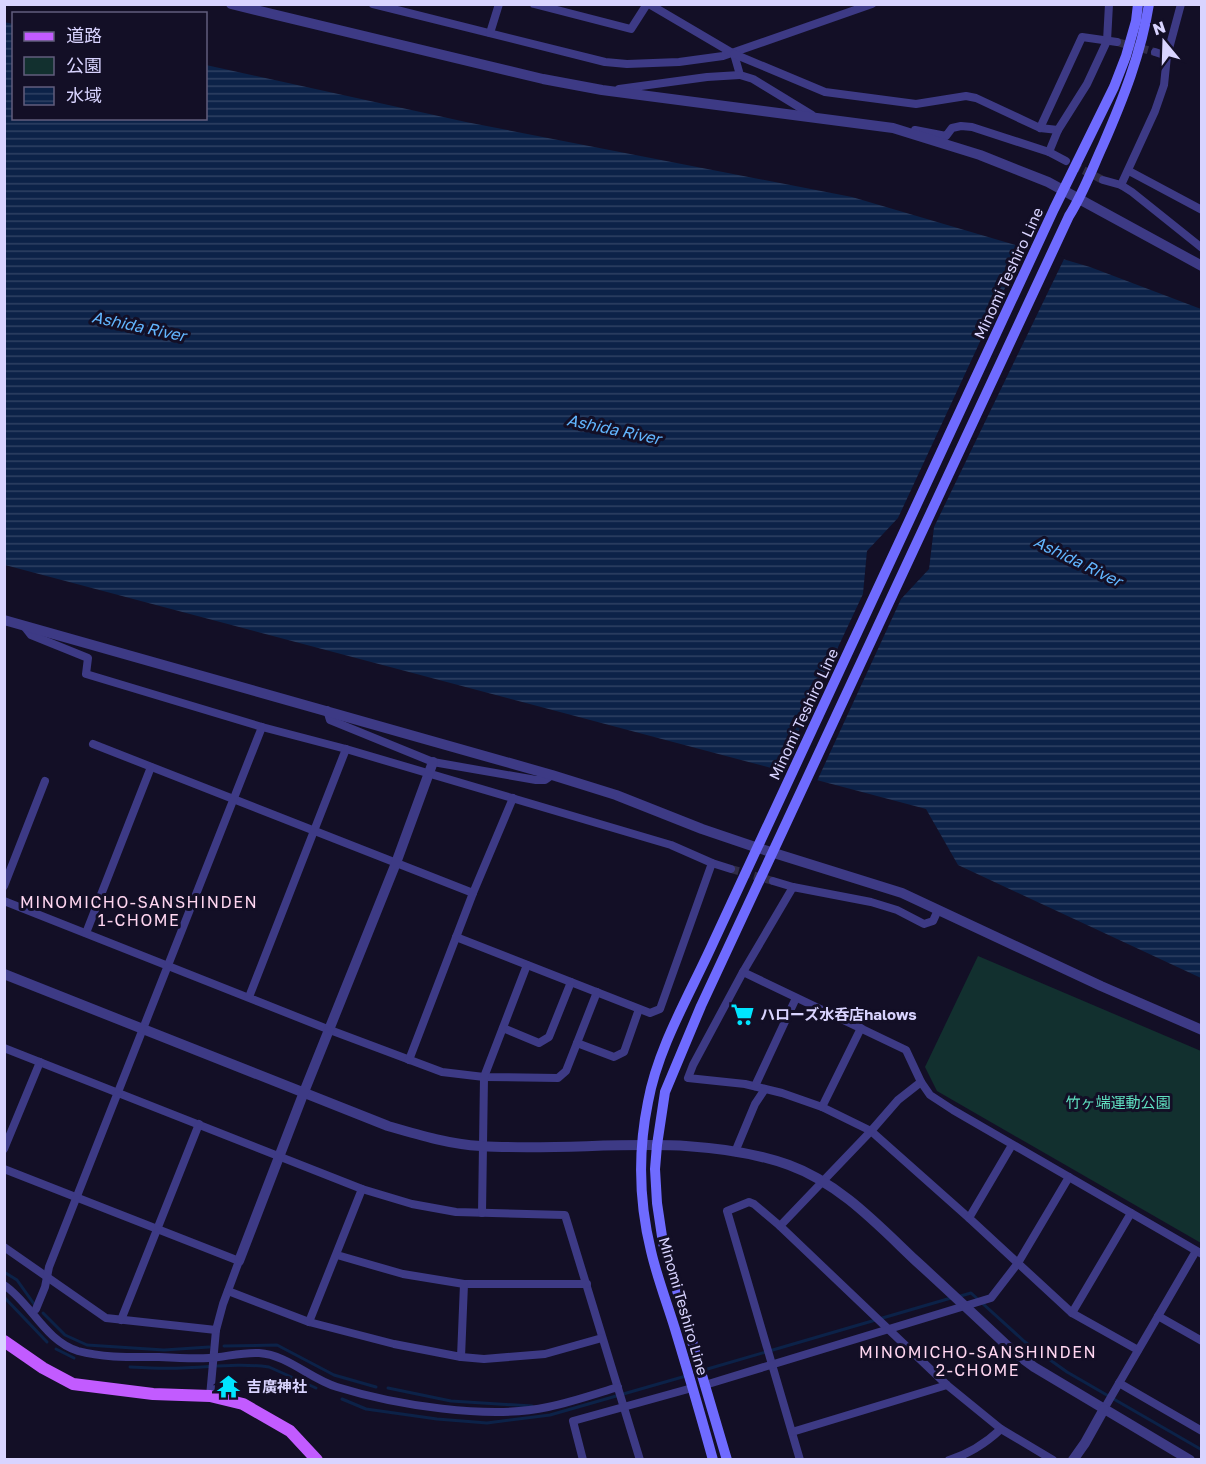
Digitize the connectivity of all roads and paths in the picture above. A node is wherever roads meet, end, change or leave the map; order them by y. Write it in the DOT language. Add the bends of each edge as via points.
graph roads {
  1 [pos="231,4"];
  2 [pos="374,4"];
  3 [pos="499,4"];
  4 [pos="534,4"];
  5 [pos="648,4"];
  6 [pos="872,4"];
  7 [pos="1109,4"];
  8 [pos="1138,4"];
  9 [pos="1149,4"];
  10 [pos="1181,4"];
  11 [pos="490,33"];
  12 [pos="1107,41"];
  13 [pos="1117,42"];
  14 [pos="1155,52"];
  15 [pos="734,54"];
  16 [pos="1167,56"];
  17 [pos="740,75"];
  18 [pos="602,90"];
  19 [pos="816,118"];
  20 [pos="893,128"];
  21 [pos="1040,128"];
  22 [pos="1058,130"];
  23 [pos="1049,152"];
  24 [pos="1066,161"];
  25 [pos="1129,171"];
  26 [pos="1103,180"];
  27 [pos="1121,185"];
  28 [pos="1064,192"];
  29 [pos="1079,199"];
  30 [pos="1202,210"];
  31 [pos="1202,248"];
  32 [pos="1202,266"];
  33 [pos="4,620"];
  34 [pos="23,625"];
  35 [pos="327,710"];
  36 [pos="262,727"];
  37 [pos="93,744"];
  38 [pos="346,748"];
  39 [pos="151,767"];
  40 [pos="432,768"];
  41 [pos="552,775"];
  42 [pos="45,781"];
  43 [pos="513,798"];
  44 [pos="234,800"];
  45 [pos="314,831"];
  46 [pos="758,848"];
  47 [pos="772,852"];
  48 [pos="396,863"];
  49 [pos="712,863"];
  50 [pos="731,869"];
  51 [pos="773,881"];
  52 [pos="4,886"];
  53 [pos="793,887"];
  54 [pos="473,893"];
  55 [pos="4,900"];
  56 [pos="938,910"];
  57 [pos="86,933"];
  58 [pos="456,937"];
  59 [pos="527,965"];
  60 [pos="169,966"];
  61 [pos="743,972"];
  62 [pos="4,974"];
  63 [pos="571,982"];
  64 [pos="597,992"];
  65 [pos="249,997"];
  66 [pos="796,998"];
  67 [pos="639,1009"];
  68 [pos="503,1028"];
  69 [pos="861,1028"];
  70 [pos="144,1029"];
  71 [pos="330,1030"];
  72 [pos="1202,1030"];
  73 [pos="577,1043"];
  74 [pos="4,1048"];
  75 [pos="409,1060"];
  76 [pos="40,1062"];
  77 [pos="484,1077"];
  78 [pos="921,1082"];
  79 [pos="755,1086"];
  80 [pos="765,1089"];
  81 [pos="304,1092"];
  82 [pos="119,1093"];
  83 [pos="822,1107"];
  84 [pos="199,1124"];
  85 [pos="871,1131"];
  86 [pos="657,1145"];
  87 [pos="1012,1145"];
  88 [pos="483,1146"];
  89 [pos="641,1146"];
  90 [pos="4,1149"];
  91 [pos="735,1152"];
  92 [pos="280,1156"];
  93 [pos="4,1169"];
  94 [pos="1069,1177"];
  95 [pos="822,1182"];
  96 [pos="362,1189"];
  97 [pos="77,1198"];
  98 [pos="482,1213"];
  99 [pos="1131,1213"];
  100 [pos="969,1218"];
  101 [pos="780,1227"];
  102 [pos="158,1229"];
  103 [pos="4,1247"];
  104 [pos="1199,1252"];
  105 [pos="337,1255"];
  106 [pos="239,1261"];
  107 [pos="1018,1263"];
  108 [pos="47,1277"];
  109 [pos="4,1284"];
  110 [pos="464,1284"];
  111 [pos="587,1284"];
  112 [pos="228,1291"];
  113 [pos="966,1304"];
  114 [pos="36,1309"];
  115 [pos="1072,1313"];
  116 [pos="1158,1316"];
  117 [pos="122,1320"];
  118 [pos="309,1322"];
  119 [pos="889,1329"];
  120 [pos="216,1330"];
  121 [pos="602,1338"];
  122 [pos="4,1341"];
  123 [pos="1202,1341"];
  124 [pos="1138,1350"];
  125 [pos="461,1357"];
  126 [pos="771,1361"];
  127 [pos="213,1364"];
  128 [pos="704,1382"];
  129 [pos="947,1384"];
  130 [pos="692,1385"];
  131 [pos="1117,1387"];
  132 [pos="619,1388"];
  133 [pos="210,1395"];
  134 [pos="623,1404"];
  135 [pos="1106,1405"];
  136 [pos="1001,1429"];
  137 [pos="1202,1431"];
  138 [pos="792,1432"];
  139 [pos="317,1460"];
  140 [pos="583,1460"];
  141 [pos="640,1460"];
  142 [pos="713,1460"];
  143 [pos="727,1460"];
  144 [pos="800,1460"];
  145 [pos="949,1460"];
  146 [pos="1053,1460"];
  147 [pos="1073,1460"];
  148 [pos="1190,1460"];
  1 -- 18 [label="street"];
  2 -- 11 [label="street"];
  3 -- 11 [label="street"];
  4 -- 5 [label="street" via="631,29"];
  5 -- 15 [label="street"];
  6 -- 15 [label="street"];
  7 -- 12 [label="street"];
  8 -- 28 [label="main road, Minomi Teshiro Line" via="1126,57"];
  9 -- 29 [label="main road, Minomi Teshiro Line" via="1125,94"];
  10 -- 16 [label="street"];
  11 -- 15 [label="street" via="627,64"];
  12 -- 13 [label="street"];
  12 -- 21 [label="street" via="1082,37"];
  12 -- 22 [label="street" via="1087,84"];
  14 -- 16 [label="street"];
  15 -- 17 [label="street"];
  15 -- 21 [label="street" via="825,92 916,104 966,96"];
  16 -- 25 [label="street" via="1161,94"];
  17 -- 18 [label="street"];
  17 -- 19 [label="street"];
  18 -- 19 [label="street"];
  19 -- 20 [label="street"];
  20 -- 23 [label="street" via="946,136 952,128 962,126"];
  20 -- 28 [label="street" via="1012,166"];
  21 -- 22 [label="street"];
  22 -- 23 [label="street"];
  23 -- 24 [label="street"];
  25 -- 27 [label="street"];
  25 -- 30 [label="street"];
  26 -- 27 [label="street"];
  27 -- 31 [label="street"];
  28 -- 29 [label="street"];
  28 -- 46 [label="main road, Minomi Teshiro Line"];
  29 -- 32 [label="street"];
  29 -- 47 [label="main road, Minomi Teshiro Line"];
  33 -- 34 [label="street"];
  34 -- 35 [label="street"];
  34 -- 36 [label="street" via="31,635 88,658 86,674"];
  35 -- 40 [label="street" via="330,720"];
  35 -- 41 [label="street"];
  36 -- 38 [label="street"];
  36 -- 44 [label="street"];
  37 -- 39 [label="street"];
  38 -- 40 [label="street"];
  38 -- 45 [label="street"];
  39 -- 44 [label="street"];
  39 -- 57 [label="street"];
  40 -- 41 [label="street" via="537,780"];
  40 -- 43 [label="street"];
  40 -- 48 [label="street"];
  41 -- 46 [label="street"];
  42 -- 52 [label="street"];
  43 -- 49 [label="street" via="671,845"];
  43 -- 54 [label="street"];
  44 -- 45 [label="street"];
  44 -- 60 [label="street"];
  45 -- 48 [label="street"];
  45 -- 65 [label="street"];
  46 -- 47 [label="street"];
  46 -- 89 [label="main road, Minomi Teshiro Line" via="666,1046 648,1101"];
  47 -- 56 [label="street" via="902,892"];
  47 -- 86 [label="main road, Minomi Teshiro Line" via="682,1048 666,1092"];
  48 -- 54 [label="street"];
  48 -- 71 [label="street"];
  49 -- 50 [label="street"];
  49 -- 67 [label="street" via="660,1009 650,1013"];
  51 -- 53 [label="street"];
  53 -- 56 [label="street" via="872,902 924,924 933,921"];
  53 -- 61 [label="street"];
  54 -- 58 [label="street"];
  55 -- 57 [label="street"];
  56 -- 72 [label="street"];
  57 -- 60 [label="street"];
  58 -- 59 [label="street"];
  58 -- 75 [label="street"];
  59 -- 63 [label="street"];
  59 -- 68 [label="street"];
  60 -- 65 [label="street"];
  60 -- 70 [label="street"];
  61 -- 66 [label="street"];
  61 -- 79 [label="street" via="688,1078"];
  62 -- 70 [label="street"];
  63 -- 64 [label="street"];
  63 -- 68 [label="street" via="549,1037 539,1043"];
  64 -- 67 [label="street"];
  64 -- 73 [label="street"];
  65 -- 71 [label="street"];
  66 -- 69 [label="street"];
  66 -- 79 [label="street"];
  67 -- 73 [label="street" via="624,1052 614,1057"];
  68 -- 77 [label="street"];
  69 -- 78 [label="street" via="906,1050"];
  69 -- 83 [label="street"];
  70 -- 81 [label="street"];
  70 -- 82 [label="street"];
  71 -- 75 [label="street"];
  71 -- 81 [label="street"];
  73 -- 77 [label="street" via="566,1071 558,1078"];
  74 -- 76 [label="street"];
  75 -- 77 [label="street" via="442,1072"];
  76 -- 82 [label="street"];
  76 -- 90 [label="street"];
  77 -- 88 [label="street"];
  78 -- 85 [label="street" via="898,1100"];
  78 -- 87 [label="street" via="930,1095"];
  79 -- 80 [label="street"];
  80 -- 83 [label="street"];
  80 -- 91 [label="street"];
  81 -- 88 [label="street" via="388,1126 448,1143"];
  81 -- 92 [label="street"];
  82 -- 84 [label="street"];
  82 -- 97 [label="street"];
  83 -- 85 [label="street"];
  84 -- 92 [label="street"];
  84 -- 102 [label="street"];
  85 -- 95 [label="street"];
  85 -- 100 [label="street"];
  86 -- 89 [label="street"];
  86 -- 91 [label="street"];
  86 -- 128 [label="main road, Minomi Teshiro Line" via="657,1203 663,1243"];
  87 -- 94 [label="street"];
  87 -- 100 [label="street"];
  88 -- 89 [label="street"];
  88 -- 98 [label="street"];
  89 -- 130 [label="main road, Minomi Teshiro Line" via="642,1196 651,1250"];
  91 -- 95 [label="street" via="790,1166"];
  92 -- 96 [label="street"];
  92 -- 106 [label="street"];
  93 -- 97 [label="street"];
  94 -- 99 [label="street"];
  94 -- 107 [label="street"];
  95 -- 101 [label="street"];
  95 -- 113 [label="street" via="867,1215"];
  96 -- 98 [label="street" via="412,1204"];
  96 -- 105 [label="street"];
  97 -- 102 [label="street"];
  97 -- 108 [label="street"];
  98 -- 111 [label="street" via="566,1215"];
  99 -- 104 [label="street"];
  99 -- 115 [label="street"];
  100 -- 107 [label="street"];
  101 -- 119 [label="street"];
  101 -- 126 [label="street" via="749,1202 727,1211"];
  102 -- 106 [label="street"];
  102 -- 117 [label="street"];
  103 -- 108 [label="street"];
  104 -- 116 [label="street"];
  105 -- 110 [label="street" via="402,1274"];
  105 -- 118 [label="street"];
  106 -- 112 [label="street"];
  107 -- 113 [label="street" via="991,1298"];
  107 -- 115 [label="street"];
  108 -- 114 [label="street"];
  108 -- 117 [label="street" via="106,1318"];
  109 -- 127 [label="street" via="56,1339 76,1350 104,1356"];
  110 -- 111 [label="street"];
  110 -- 125 [label="street"];
  111 -- 121 [label="street"];
  112 -- 118 [label="street"];
  112 -- 120 [label="street"];
  113 -- 119 [label="street"];
  113 -- 135 [label="street" via="1034,1367"];
  115 -- 124 [label="street"];
  116 -- 123 [label="street"];
  116 -- 124 [label="street"];
  117 -- 120 [label="street"];
  118 -- 125 [label="street"];
  119 -- 126 [label="street"];
  119 -- 129 [label="street"];
  120 -- 127 [label="street"];
  121 -- 125 [label="street" via="545,1354"];
  121 -- 132 [label="street"];
  122 -- 133 [label="main road" via="74,1384 153,1394"];
  124 -- 131 [label="street"];
  126 -- 128 [label="street"];
  126 -- 138 [label="street"];
  127 -- 132 [label="street" via="259,1353 278,1357 333,1386 369,1396 462,1410 547,1407"];
  127 -- 133 [label="street"];
  128 -- 143 [label="main road, Minomi Teshiro Line"];
  129 -- 136 [label="street"];
  129 -- 138 [label="street"];
  130 -- 134 [label="street"];
  130 -- 142 [label="main road, Minomi Teshiro Line"];
  131 -- 135 [label="street"];
  131 -- 137 [label="street"];
  132 -- 134 [label="street"];
  133 -- 139 [label="main road" via="243,1404 290,1431"];
  134 -- 140 [label="street" via="573,1421"];
  134 -- 141 [label="street"];
  135 -- 147 [label="street"];
  135 -- 148 [label="street"];
  136 -- 145 [label="street" via="979,1446"];
  136 -- 146 [label="street"];
  138 -- 144 [label="street"];
}
